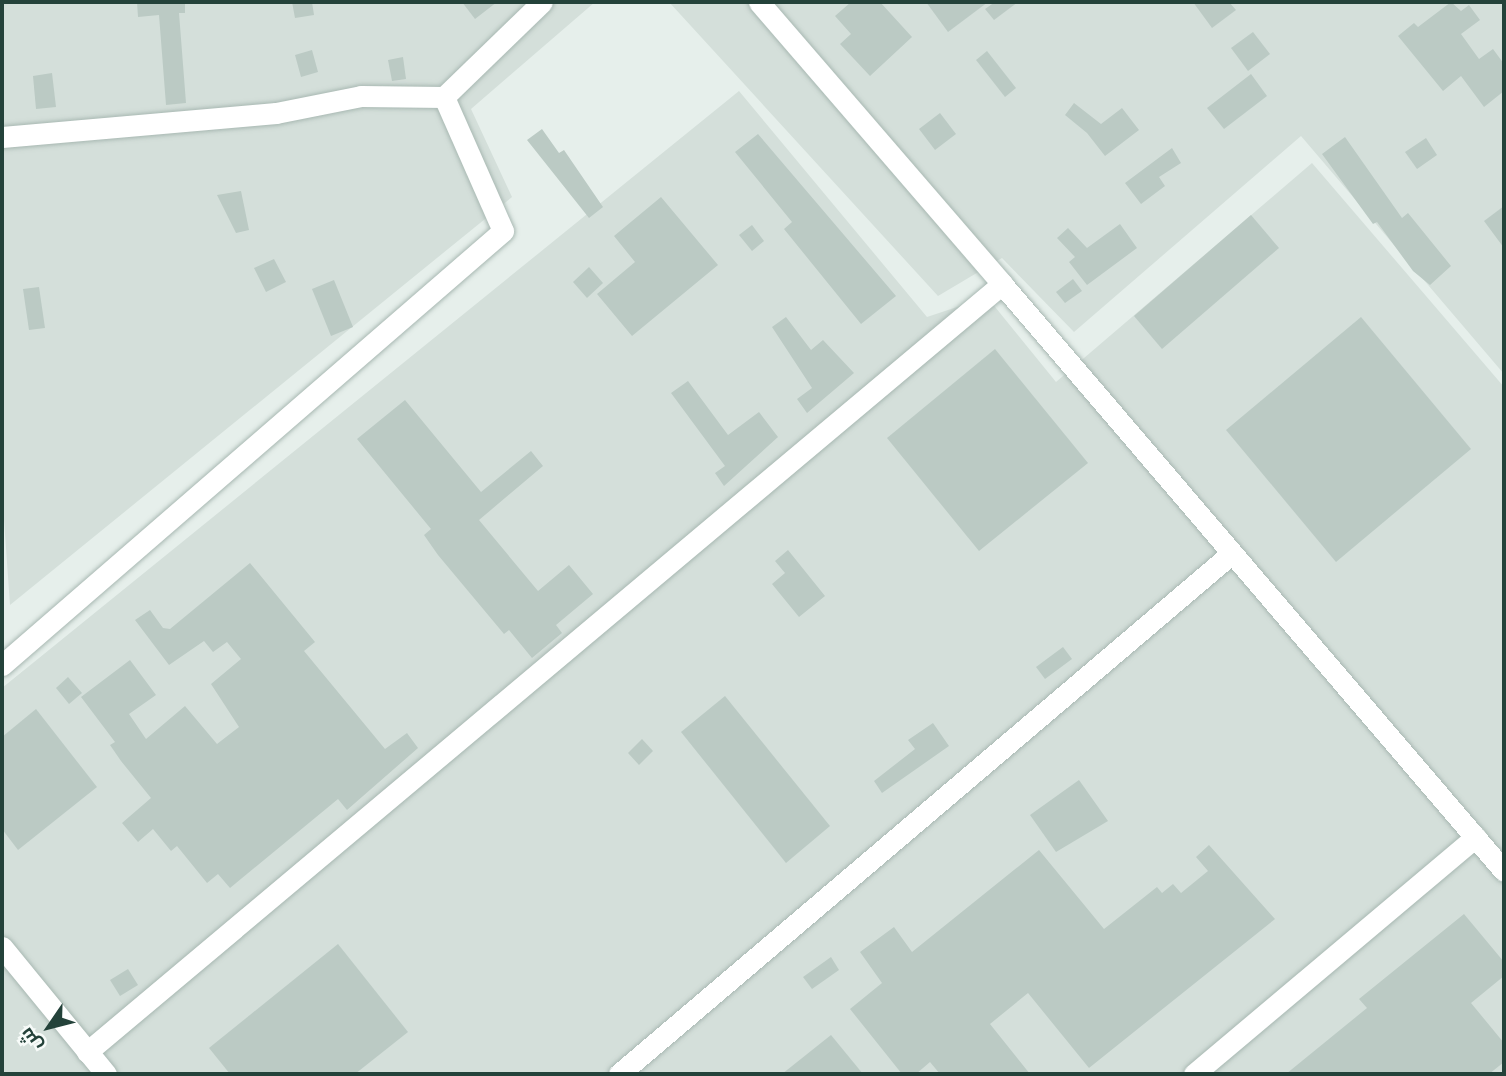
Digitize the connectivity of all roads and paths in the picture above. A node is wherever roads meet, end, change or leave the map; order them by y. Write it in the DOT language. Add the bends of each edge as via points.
graph roads {
  1 [pos="542,2"];
  2 [pos="759,2"];
  3 [pos="444,97"];
  4 [pos="2,137"];
  5 [pos="1002,284"];
  6 [pos="1232,553"];
  7 [pos="2,665"];
  8 [pos="1475,837"];
  9 [pos="1504,871"];
  10 [pos="2,947"];
  11 [pos="88,1052"];
  12 [pos="107,1074"];
  13 [pos="619,1074"];
  14 [pos="1194,1074"];
  1 -- 3 [label="street"];
  2 -- 5 [label="street"];
  3 -- 4 [label="street" via="361,96 276,113"];
  3 -- 7 [label="street" via="503,231"];
  5 -- 6 [label="street"];
  5 -- 11 [label="street"];
  6 -- 8 [label="street"];
  6 -- 13 [label="street"];
  8 -- 9 [label="street"];
  8 -- 14 [label="street"];
  10 -- 11 [label="street"];
  11 -- 12 [label="street"];
}
